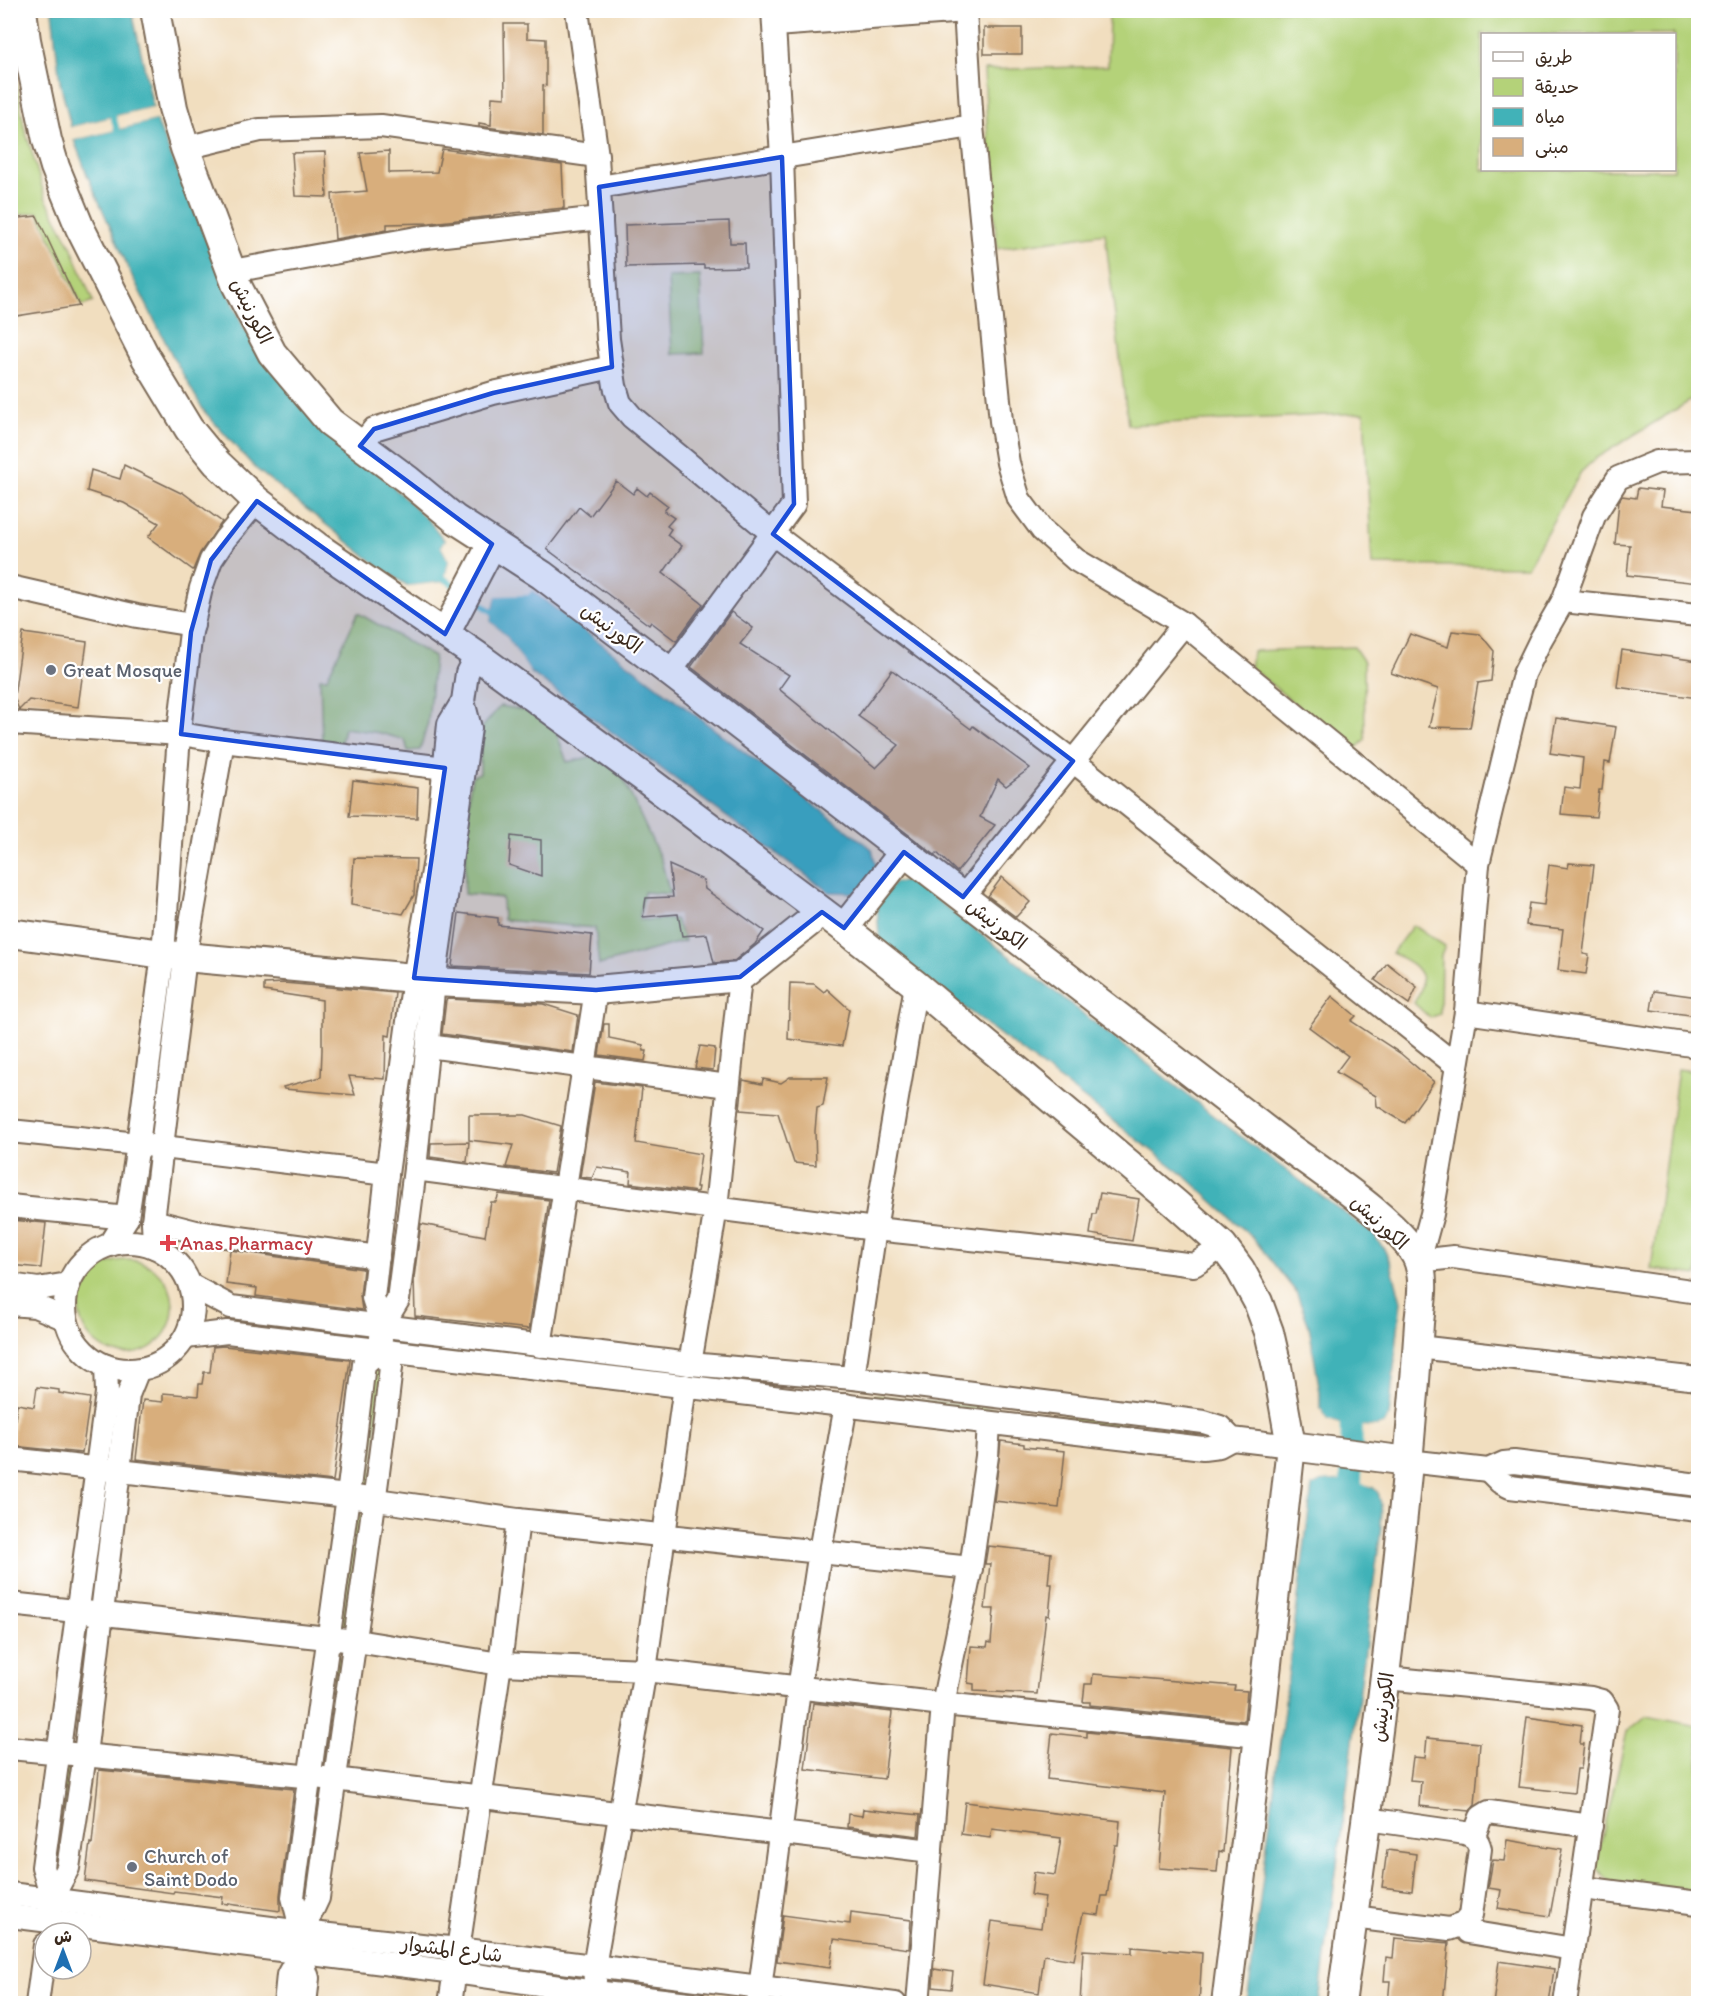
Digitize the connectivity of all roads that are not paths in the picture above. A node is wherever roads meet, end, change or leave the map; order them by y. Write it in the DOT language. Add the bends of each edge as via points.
graph roads {
  1 [pos="22,10"];
  2 [pos="155,10"];
  3 [pos="577,10"];
  4 [pos="966,11"];
  5 [pos="774,18"];
  6 [pos="972,126"];
  7 [pos="185,148"];
  8 [pos="597,156"];
  9 [pos="782,157"];
  10 [pos="599,187"];
  11 [pos="601,218"];
  12 [pos="232,271"];
  13 [pos="612,367"];
  14 [pos="360,446"];
  15 [pos="1698,461"];
  16 [pos="257,501"];
  17 [pos="773,534"];
  18 [pos="487,553"];
  19 [pos="10,587"];
  20 [pos="1563,602"];
  21 [pos="1698,615"];
  22 [pos="1184,624"];
  23 [pos="192,625"];
  24 [pos="447,628"];
  25 [pos="476,655"];
  26 [pos="670,672"];
  27 [pos="463,701"];
  28 [pos="10,723"];
  29 [pos="181,734"];
  30 [pos="223,741"];
  31 [pos="1073,761"];
  32 [pos="445,768"];
  33 [pos="899,859"];
  34 [pos="1478,864"];
  35 [pos="963,897"];
  36 [pos="840,918"];
  37 [pos="10,933"];
  38 [pos="174,956"];
  39 [pos="740,977"];
  40 [pos="424,980"];
  41 [pos="916,985"];
  42 [pos="596,990"];
  43 [pos="1466,1012"];
  44 [pos="428,1046"];
  45 [pos="1698,1046"];
  46 [pos="1457,1066"];
  47 [pos="584,1068"];
  48 [pos="729,1086"];
  49 [pos="10,1131"];
  50 [pos="138,1144"];
  51 [pos="161,1147"];
  52 [pos="415,1169"];
  53 [pos="387,1174"];
  54 [pos="565,1189"];
  55 [pos="10,1206"];
  56 [pos="716,1208"];
  57 [pos="127,1218"];
  58 [pos="153,1221"];
  59 [pos="875,1229"];
  60 [pos="110,1245"];
  61 [pos="1222,1246"];
  62 [pos="154,1247"];
  63 [pos="378,1257"];
  64 [pos="1419,1261"];
  65 [pos="68,1284"];
  66 [pos="10,1285"];
  67 [pos="190,1286"];
  68 [pos="1698,1292"];
  69 [pos="10,1304"];
  70 [pos="66,1319"];
  71 [pos="382,1326"];
  72 [pos="186,1337"];
  73 [pos="540,1346"];
  74 [pos="1418,1347"];
  75 [pos="380,1350"];
  76 [pos="690,1364"];
  77 [pos="106,1366"];
  78 [pos="138,1370"];
  79 [pos="853,1378"];
  80 [pos="1698,1379"];
  81 [pos="685,1386"];
  82 [pos="846,1405"];
  83 [pos="989,1424"];
  84 [pos="1232,1439"];
  85 [pos="1304,1448"];
  86 [pos="10,1459"];
  87 [pos="1397,1459"];
  88 [pos="96,1467"];
  89 [pos="119,1470"];
  90 [pos="1488,1470"];
  91 [pos="1698,1485"];
  92 [pos="348,1496"];
  93 [pos="376,1500"];
  94 [pos="1698,1510"];
  95 [pos="518,1520"];
  96 [pos="665,1535"];
  97 [pos="819,1551"];
  98 [pos="970,1568"];
  99 [pos="10,1604"];
  100 [pos="77,1610"];
  101 [pos="102,1614"];
  102 [pos="329,1638"];
  103 [pos="356,1641"];
  104 [pos="500,1664"];
  105 [pos="645,1670"];
  106 [pos="1386,1678"];
  107 [pos="799,1689"];
  108 [pos="943,1704"];
  109 [pos="1259,1736"];
  110 [pos="10,1748"];
  111 [pos="59,1753"];
  112 [pos="85,1755"];
  113 [pos="309,1778"];
  114 [pos="334,1779"];
  115 [pos="480,1798"];
  116 [pos="622,1815"];
  117 [pos="1367,1819"];
  118 [pos="1591,1826"];
  119 [pos="781,1833"];
  120 [pos="1474,1836"];
  121 [pos="931,1851"];
  122 [pos="1582,1888"];
  123 [pos="10,1893"];
  124 [pos="1698,1903"];
  125 [pos="10,1916"];
  126 [pos="49,1917"];
  127 [pos="1353,1917"];
  128 [pos="1463,1924"];
  129 [pos="301,1943"];
  130 [pos="1573,1949"];
  131 [pos="457,1960"];
  132 [pos="594,1967"];
  133 [pos="40,1981"];
  134 [pos="759,1996"];
  135 [pos="594,1998"];
  136 [pos="37,2004"];
  137 [pos="285,2004"];
  138 [pos="305,2004"];
  139 [pos="450,2004"];
  140 [pos="697,2004"];
  141 [pos="895,2004"];
  142 [pos="918,2004"];
  143 [pos="1226,2004"];
  144 [pos="1341,2004"];
  145 [pos="1565,2004"];
  1 -- 16 [label="main road" via="47,140 80,228 146,358 189,429"];
  2 -- 7 [label="main road, الكورنيش" via="173,108"];
  3 -- 8 [label="street"];
  4 -- 5 [label="street"];
  4 -- 6 [label="street"];
  5 -- 9 [label="street"];
  6 -- 9 [label="street"];
  6 -- 22 [label="street" via="1001,421 1019,499 1042,530 1076,560"];
  7 -- 8 [label="street" via="260,130 381,126"];
  7 -- 12 [label="main road, الكورنيش"];
  8 -- 10 [label="street"];
  9 -- 10 [label="street"];
  9 -- 17 [label="street" via="794,504"];
  10 -- 11 [label="street"];
  11 -- 12 [label="street" via="417,238"];
  11 -- 13 [label="street"];
  12 -- 14 [label="main road, الكورنيش" via="272,353 330,422"];
  13 -- 14 [label="street" via="493,393 374,429"];
  13 -- 17 [label="street" via="620,403 632,417"];
  14 -- 18 [label="main road, الكورنيش" via="455,519"];
  15 -- 20 [label="street" via="1657,462 1618,478 1594,516"];
  16 -- 23 [label="street" via="211,560"];
  16 -- 24 [label="main road" via="333,558"];
  17 -- 26 [label="street"];
  17 -- 31 [label="street"];
  18 -- 24 [label="main road"];
  18 -- 26 [label="main road, الكورنيش" via="542,575"];
  19 -- 23 [label="street"];
  20 -- 21 [label="street"];
  20 -- 34 [label="street" via="1524,674"];
  22 -- 31 [label="street"];
  22 -- 34 [label="street"];
  23 -- 29 [label="street"];
  24 -- 25 [label="main road"];
  25 -- 27 [label="street" via="467,673"];
  25 -- 36 [label="main road"];
  26 -- 33 [label="main road, الكورنيش"];
  27 -- 32 [label="street" via="449,724"];
  27 -- 40 [label="street" via="470,728"];
  28 -- 29 [label="street"];
  29 -- 30 [label="street"];
  29 -- 38 [label="street"];
  30 -- 32 [label="street"];
  30 -- 38 [label="street"];
  31 -- 35 [label="street"];
  31 -- 46 [label="street"];
  32 -- 40 [label="street"];
  33 -- 35 [label="main road, الكورنيش"];
  33 -- 36 [label="main road"];
  34 -- 43 [label="street"];
  35 -- 64 [label="main road, الكورنيش" via="1370,1208 1406,1240"];
  36 -- 39 [label="main road"];
  36 -- 41 [label="main road"];
  37 -- 38 [label="main road"];
  38 -- 40 [label="main road"];
  38 -- 50 [label="street"];
  38 -- 51 [label="street"];
  39 -- 42 [label="main road"];
  39 -- 48 [label="street"];
  40 -- 42 [label="main road"];
  40 -- 44 [label="street"];
  40 -- 53 [label="street"];
  41 -- 59 [label="street"];
  41 -- 61 [label="main road"];
  42 -- 47 [label="street"];
  43 -- 45 [label="street"];
  43 -- 46 [label="street"];
  44 -- 47 [label="street"];
  44 -- 52 [label="street"];
  46 -- 64 [label="street" via="1432,1214"];
  47 -- 48 [label="street"];
  47 -- 54 [label="street"];
  48 -- 56 [label="street"];
  49 -- 50 [label="street"];
  50 -- 51 [label="street"];
  50 -- 57 [label="street"];
  51 -- 53 [label="street"];
  51 -- 58 [label="street"];
  52 -- 54 [label="street"];
  52 -- 71 [label="street" via="398,1300"];
  53 -- 63 [label="street"];
  54 -- 56 [label="street"];
  54 -- 73 [label="street"];
  55 -- 57 [label="street"];
  56 -- 59 [label="street"];
  56 -- 76 [label="street"];
  57 -- 60 [label="street"];
  58 -- 62 [label="street"];
  58 -- 63 [label="street" via="196,1232"];
  59 -- 61 [label="street" via="1194,1265"];
  59 -- 79 [label="street"];
  60 -- 62 [label="street" via="135,1242"];
  60 -- 65 [label="street" via="85,1260"];
  61 -- 85 [label="main road" via="1258,1302"];
  62 -- 67 [label="street" via="178,1264"];
  63 -- 71 [label="street" via="374,1298"];
  64 -- 68 [label="street" via="1454,1257"];
  64 -- 74 [label="main road, الكورنيش" via="1422,1282"];
  65 -- 66 [label="street" via="39,1289"];
  65 -- 70 [label="street"];
  67 -- 71 [label="street" via="231,1307"];
  67 -- 72 [label="street" via="194,1303"];
  69 -- 70 [label="street" via="35,1306"];
  70 -- 77 [label="street" via="87,1356"];
  71 -- 73 [label="street"];
  71 -- 75 [label="street"];
  72 -- 75 [label="street" via="227,1332"];
  72 -- 78 [label="street" via="174,1353"];
  73 -- 76 [label="street"];
  74 -- 80 [label="street"];
  74 -- 87 [label="main road, الكورنيش"];
  75 -- 81 [label="street"];
  75 -- 92 [label="street" via="364,1364"];
  75 -- 93 [label="street" via="391,1367"];
  76 -- 79 [label="street"];
  77 -- 78 [label="street"];
  77 -- 88 [label="street" via="107,1393"];
  78 -- 89 [label="street" via="128,1395"];
  79 -- 84 [label="street" via="1204,1422 1220,1427"];
  81 -- 82 [label="street"];
  81 -- 96 [label="street"];
  82 -- 83 [label="street"];
  82 -- 97 [label="street"];
  83 -- 84 [label="street" via="1203,1448"];
  83 -- 98 [label="street"];
  84 -- 85 [label="street"];
  85 -- 87 [label="main road"];
  85 -- 109 [label="main road"];
  86 -- 88 [label="street"];
  87 -- 90 [label="street"];
  87 -- 106 [label="main road, الكورنيش"];
  88 -- 89 [label="street"];
  88 -- 100 [label="street"];
  89 -- 92 [label="street"];
  89 -- 101 [label="street"];
  90 -- 91 [label="street" via="1514,1462"];
  90 -- 94 [label="street" via="1509,1487"];
  92 -- 93 [label="street"];
  92 -- 102 [label="street"];
  93 -- 95 [label="street"];
  93 -- 103 [label="street"];
  95 -- 96 [label="street"];
  95 -- 104 [label="street"];
  96 -- 97 [label="street"];
  96 -- 105 [label="street"];
  97 -- 98 [label="street"];
  97 -- 107 [label="street"];
  98 -- 108 [label="street"];
  99 -- 100 [label="street"];
  100 -- 101 [label="street"];
  100 -- 111 [label="street"];
  101 -- 102 [label="street"];
  101 -- 112 [label="street"];
  102 -- 103 [label="street"];
  102 -- 113 [label="street"];
  103 -- 104 [label="street"];
  103 -- 114 [label="street"];
  104 -- 105 [label="street"];
  104 -- 115 [label="street"];
  105 -- 107 [label="street"];
  105 -- 116 [label="street"];
  106 -- 117 [label="main road, الكورنيش"];
  106 -- 118 [label="street" via="1602,1701 1607,1720"];
  107 -- 108 [label="street"];
  107 -- 119 [label="street"];
  108 -- 109 [label="street"];
  108 -- 121 [label="street"];
  109 -- 143 [label="main road"];
  110 -- 111 [label="street"];
  111 -- 112 [label="street"];
  111 -- 126 [label="street" via="43,1868"];
  112 -- 113 [label="street"];
  112 -- 126 [label="street" via="68,1868"];
  113 -- 114 [label="street"];
  113 -- 129 [label="street" via="293,1897"];
  114 -- 115 [label="street"];
  114 -- 129 [label="street" via="318,1898"];
  115 -- 116 [label="street"];
  115 -- 131 [label="street"];
  116 -- 119 [label="street"];
  116 -- 132 [label="street"];
  117 -- 120 [label="street"];
  117 -- 127 [label="main road, الكورنيش"];
  118 -- 120 [label="street" via="1489,1812 1482,1817"];
  118 -- 122 [label="street"];
  119 -- 121 [label="street"];
  119 -- 134 [label="street"];
  120 -- 128 [label="street" via="1480,1850 1471,1915"];
  121 -- 142 [label="street"];
  122 -- 124 [label="street"];
  122 -- 130 [label="street"];
  123 -- 126 [label="street, شارع المشوار"];
  125 -- 126 [label="street, شارع المشوار"];
  126 -- 129 [label="street, شارع المشوار"];
  127 -- 128 [label="street" via="1449,1929"];
  127 -- 144 [label="main road, الكورنيش"];
  128 -- 130 [label="street" via="1468,1932"];
  129 -- 131 [label="street, شارع المشوار"];
  129 -- 137 [label="street" via="288,1975"];
  129 -- 138 [label="street" via="308,1978"];
  130 -- 145 [label="street"];
  131 -- 132 [label="street, شارع المشوار"];
  131 -- 135 [label="street, شارع المشوار"];
  131 -- 139 [label="street"];
  132 -- 134 [label="street, شارع المشوار"];
  132 -- 135 [label="street"];
  133 -- 136 [label="street"];
  134 -- 141 [label="street, شارع المشوار"];
  135 -- 140 [label="street, شارع المشوار"];
}
